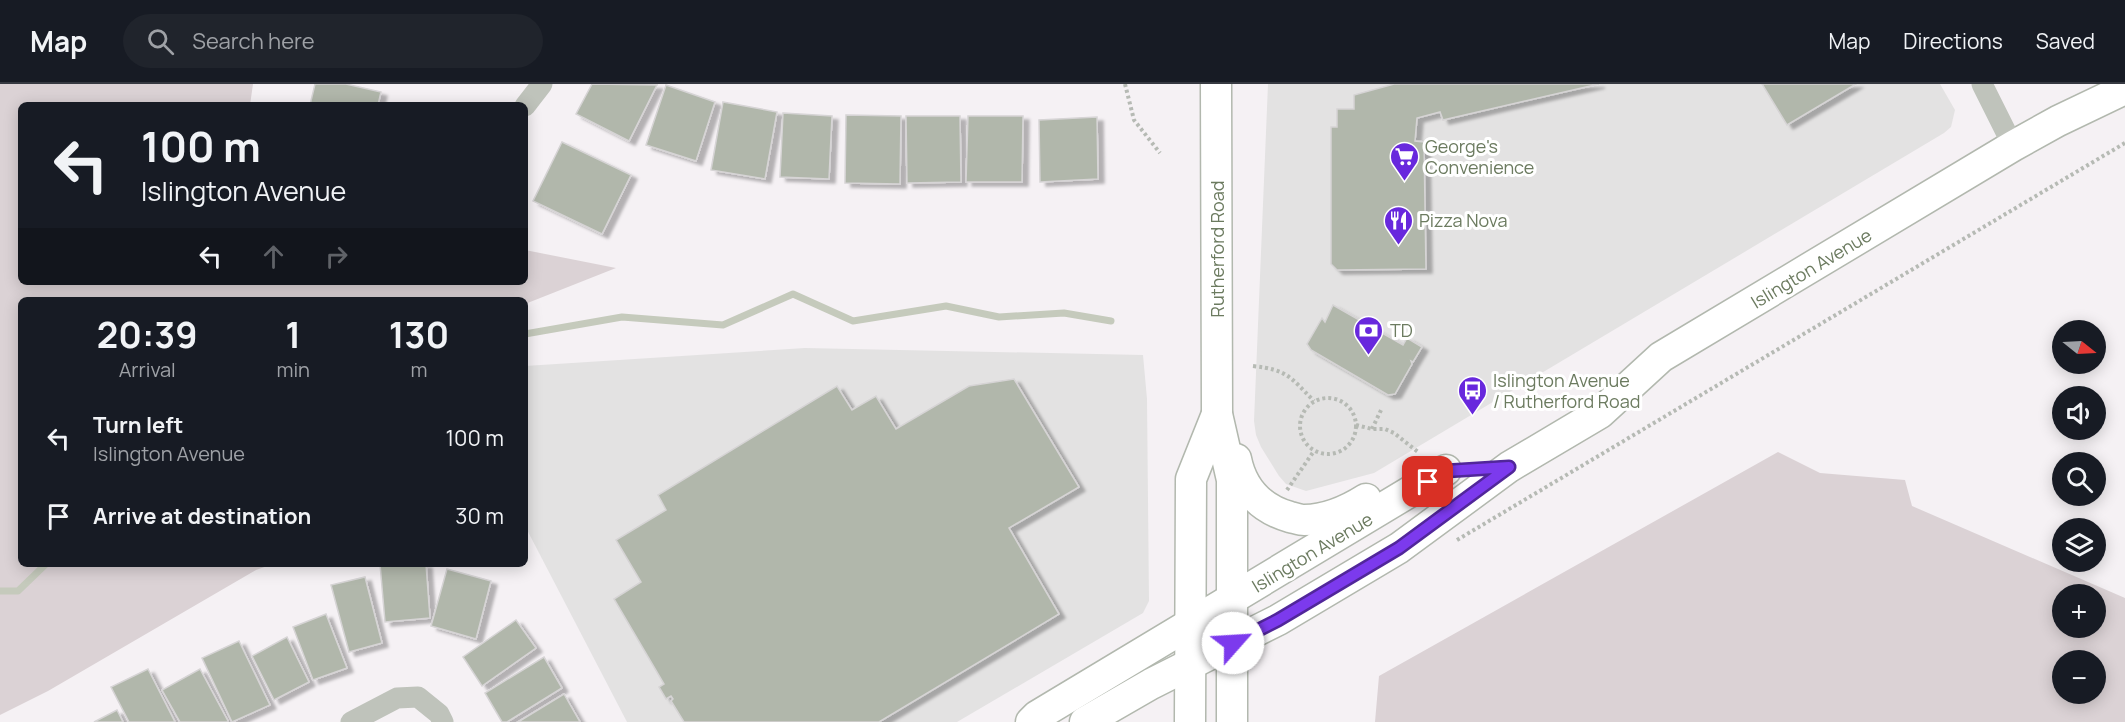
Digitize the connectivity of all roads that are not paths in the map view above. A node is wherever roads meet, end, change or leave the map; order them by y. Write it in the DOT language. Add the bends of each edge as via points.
graph roads {
  1 [pos="542,84"];
  2 [pos="1216,84"];
  3 [pos="1982,84"];
  4 [pos="2125,88"];
  5 [pos="528,102"];
  6 [pos="2013,146"];
  7 [pos="1218,371"];
  8 [pos="1217,414"];
  9 [pos="1509,467"];
  10 [pos="1446,471"];
  11 [pos="1232,599"];
  12 [pos="1191,624"];
  13 [pos="1233,643"];
  14 [pos="1191,663"];
  15 [pos="351,722"];
  16 [pos="443,722"];
  17 [pos="1031,722"];
  18 [pos="1084,722"];
  19 [pos="1191,722"];
  20 [pos="1232,722"];
  1 -- 5 [label="street"];
  2 -- 7 [label="main road, Rutherford Road"];
  3 -- 6 [label="street"];
  4 -- 6 [label="main road, Islington Avenue"];
  6 -- 9 [label="main road, Islington Avenue" via="1661,357 1600,413"];
  7 -- 8 [label="main road, Rutherford Road"];
  7 -- 10 [label="main road" via="1239,471 1255,497 1274,513 1303,520 1333,516 1386,485 1420,471"];
  8 -- 11 [label="main road, Rutherford Road" via="1232,480"];
  8 -- 12 [label="main road, Rutherford Road" via="1191,479"];
  9 -- 10 [label="main road, Islington Avenue"];
  9 -- 13 [label="main road, Islington Avenue" via="1399,548"];
  10 -- 11 [label="main road, Islington Avenue"];
  11 -- 12 [label="main road, Islington Avenue"];
  11 -- 13 [label="main road, Rutherford Road"];
  12 -- 14 [label="main road, Rutherford Road"];
  12 -- 17 [label="main road, Islington Avenue"];
  13 -- 14 [label="main road, Islington Avenue"];
  13 -- 20 [label="main road, Rutherford Road"];
  14 -- 18 [label="main road, Islington Avenue"];
  14 -- 19 [label="main road, Rutherford Road"];
  15 -- 16 [label="street" via="397,698 418,697"];
}
